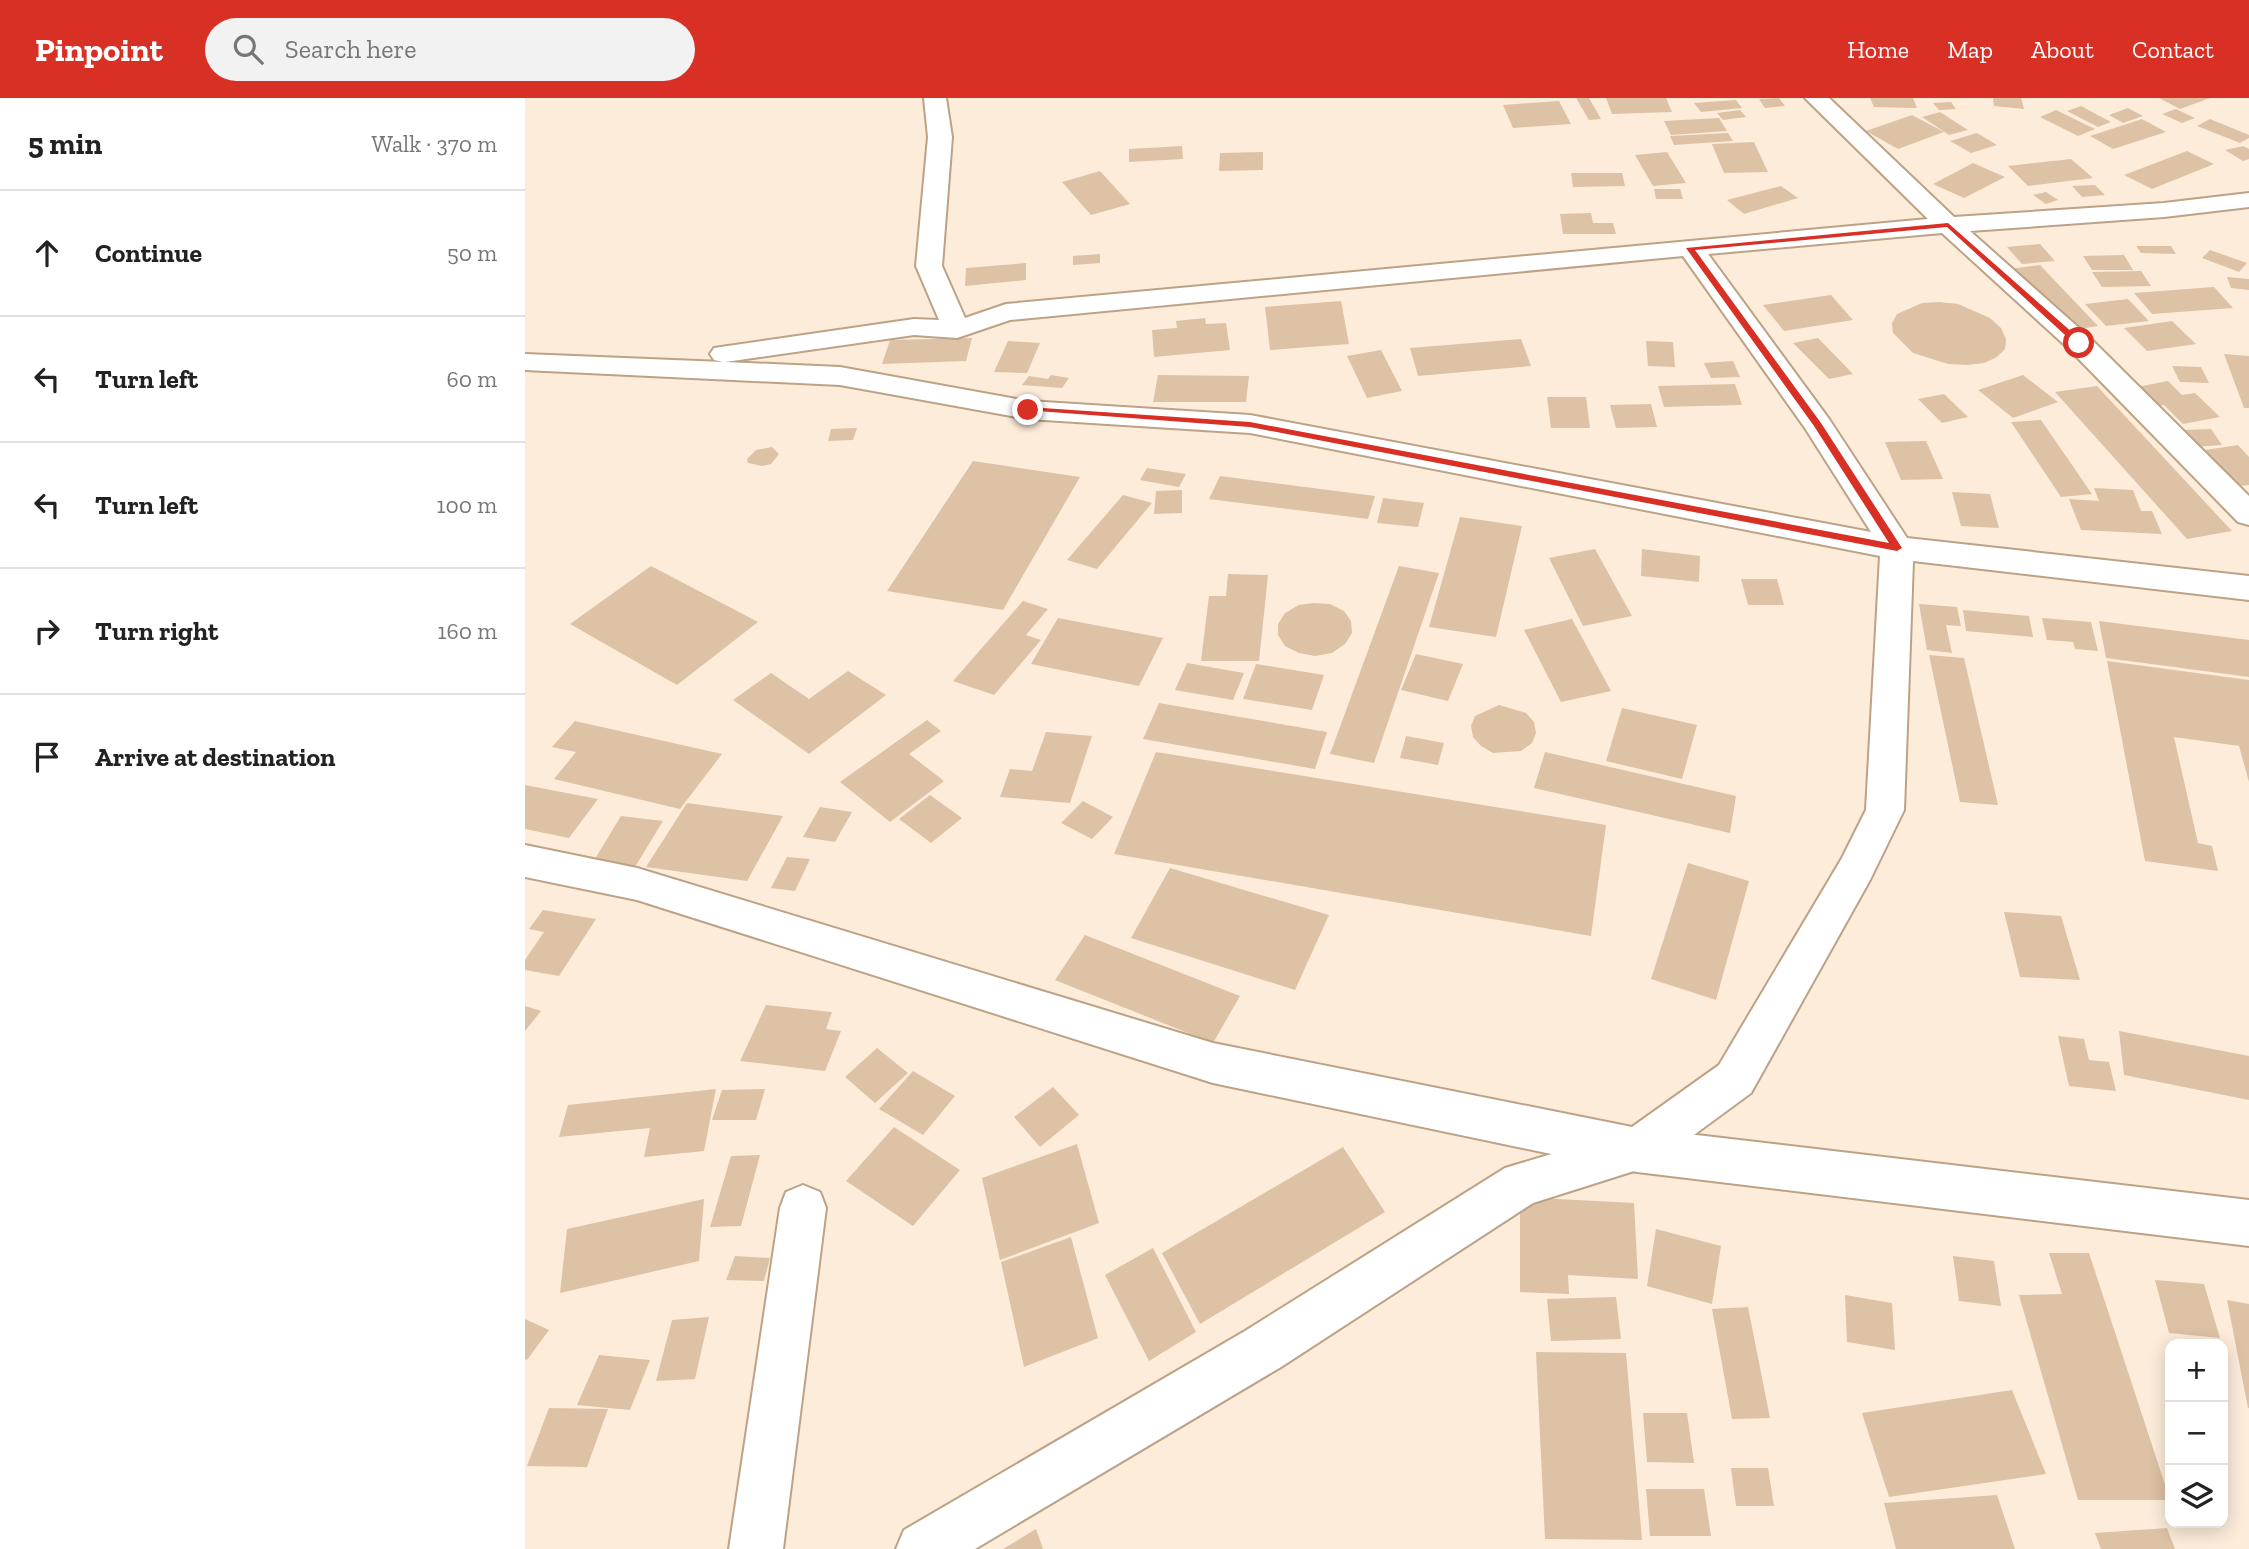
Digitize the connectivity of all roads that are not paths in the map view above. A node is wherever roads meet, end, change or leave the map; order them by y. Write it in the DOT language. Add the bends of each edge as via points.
graph roads {
  1 [pos="936,98"];
  2 [pos="1816,98"];
  3 [pos="2249,200"];
  4 [pos="1948,225"];
  5 [pos="1690,248"];
  6 [pos="957,330"];
  7 [pos="525,362"];
  8 [pos="632,367"];
  9 [pos="2249,515"];
  10 [pos="1897,548"];
  11 [pos="2249,588"];
  12 [pos="525,861"];
  13 [pos="1637,1150"];
  14 [pos="803,1208"];
  15 [pos="2249,1223"];
  16 [pos="756,1549"];
  17 [pos="923,1549"];
  1 -- 6 [label="street" via="940,137 929,266"];
  2 -- 4 [label="street"];
  3 -- 4 [label="street"];
  4 -- 5 [label="street"];
  4 -- 9 [label="street" via="2079,343"];
  5 -- 6 [label="street" via="1006,312"];
  5 -- 10 [label="street" via="1818,425"];
  6 -- 8 [label="street" via="914,327"];
  7 -- 8 [label="street"];
  8 -- 10 [label="street" via="840,376 1028,410 1250,424"];
  10 -- 11 [label="street"];
  10 -- 13 [label="street" via="1885,810 1735,1079"];
  12 -- 13 [label="street" via="637,884 1213,1063"];
  13 -- 15 [label="street"];
  13 -- 17 [label="street" via="1521,1184 1263,1349"];
  14 -- 16 [label="street"];
}
